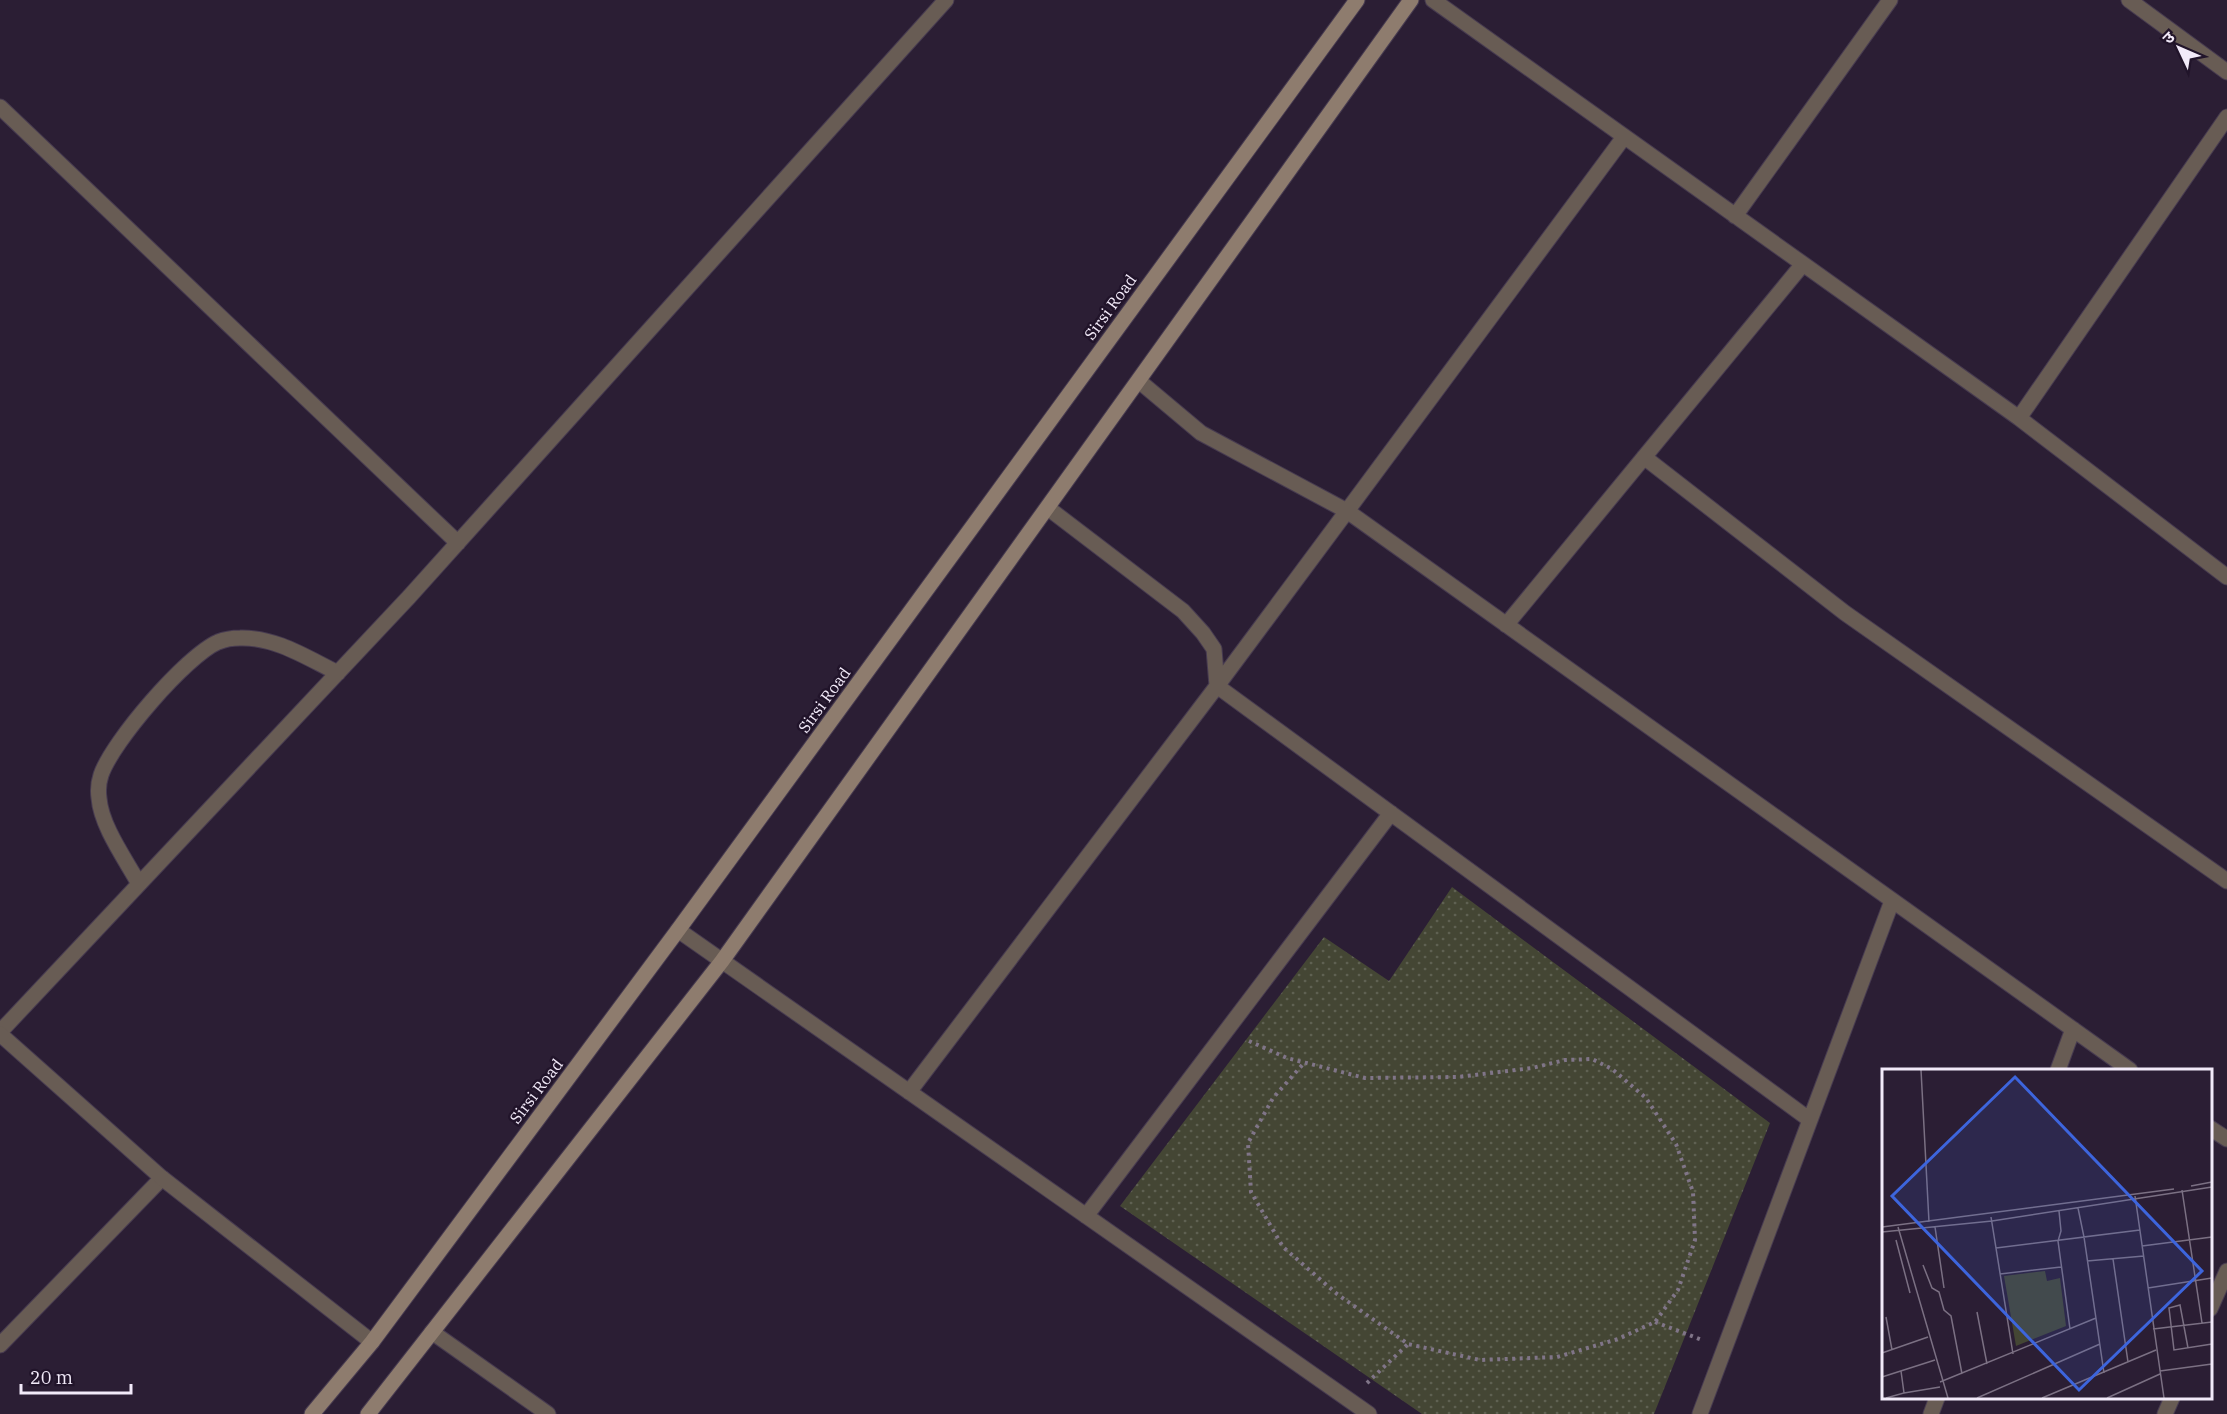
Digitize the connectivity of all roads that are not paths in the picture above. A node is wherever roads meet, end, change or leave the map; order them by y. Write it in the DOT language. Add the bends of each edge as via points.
graph roads {
  1 [pos="946,0"];
  2 [pos="1357,0"];
  3 [pos="1411,0"];
  4 [pos="1433,0"];
  5 [pos="1890,0"];
  6 [pos="2129,0"];
  7 [pos="2227,72"];
  8 [pos="0,107"];
  9 [pos="2227,117"];
  10 [pos="1624,137"];
  11 [pos="1735,216"];
  12 [pos="1803,264"];
  13 [pos="1139,381"];
  14 [pos="2019,418"];
  15 [pos="1644,457"];
  16 [pos="1048,508"];
  17 [pos="1347,511"];
  18 [pos="458,543"];
  19 [pos="2227,577"];
  20 [pos="1506,625"];
  21 [pos="338,674"];
  22 [pos="1217,686"];
  23 [pos="1391,813"];
  24 [pos="2227,881"];
  25 [pos="139,884"];
  26 [pos="1892,901"];
  27 [pos="678,930"];
  28 [pos="722,961"];
  29 [pos="2073,1029"];
  30 [pos="0,1033"];
  31 [pos="2059,1069"];
  32 [pos="2127,1069"];
  33 [pos="909,1092"];
  34 [pos="1810,1120"];
  35 [pos="2212,1129"];
  36 [pos="2227,1140"];
  37 [pos="162,1178"];
  38 [pos="1086,1216"];
  39 [pos="2227,1271"];
  40 [pos="2212,1307"];
  41 [pos="432,1332"];
  42 [pos="372,1342"];
  43 [pos="0,1345"];
  44 [pos="1937,1399"];
  45 [pos="2172,1399"];
  46 [pos="312,1414"];
  47 [pos="368,1414"];
  48 [pos="548,1414"];
  49 [pos="1370,1414"];
  50 [pos="1700,1414"];
  51 [pos="1931,1414"];
  52 [pos="2165,1414"];
  1 -- 18 [label="street"];
  2 -- 27 [label="street, Sirsi Road"];
  3 -- 13 [label="street"];
  4 -- 10 [label="street"];
  5 -- 11 [label="street"];
  6 -- 7 [label="street"];
  8 -- 18 [label="street"];
  9 -- 14 [label="street"];
  10 -- 11 [label="street"];
  10 -- 17 [label="street"];
  11 -- 12 [label="street"];
  12 -- 14 [label="street"];
  12 -- 15 [label="street"];
  13 -- 16 [label="street"];
  13 -- 17 [label="street" via="1201,433"];
  14 -- 19 [label="street"];
  15 -- 20 [label="street"];
  15 -- 24 [label="street" via="1845,613"];
  16 -- 22 [label="street" via="1183,610 1214,649"];
  16 -- 28 [label="street"];
  17 -- 20 [label="street"];
  17 -- 22 [label="street"];
  18 -- 21 [label="street"];
  20 -- 26 [label="street"];
  21 -- 25 [label="street"];
  21 -- 25 [label="street" via="286,647 239,638 218,642 197,655 150,702 113,749 100,776 99,798 105,821"];
  22 -- 23 [label="street"];
  22 -- 33 [label="street"];
  23 -- 34 [label="street"];
  23 -- 38 [label="street"];
  25 -- 30 [label="street"];
  26 -- 29 [label="street"];
  26 -- 34 [label="street"];
  27 -- 28 [label="street"];
  27 -- 42 [label="street, Sirsi Road"];
  28 -- 33 [label="street"];
  28 -- 41 [label="street"];
  29 -- 31 [label="street"];
  29 -- 32 [label="street"];
  30 -- 37 [label="street"];
  33 -- 38 [label="street"];
  34 -- 50 [label="street"];
  35 -- 36 [label="street"];
  37 -- 42 [label="street"];
  37 -- 43 [label="street"];
  38 -- 49 [label="street"];
  39 -- 40 [label="street"];
  41 -- 47 [label="street"];
  41 -- 48 [label="street"];
  42 -- 46 [label="street, Sirsi Road"];
  44 -- 51 [label="street"];
  45 -- 52 [label="street"];
}
